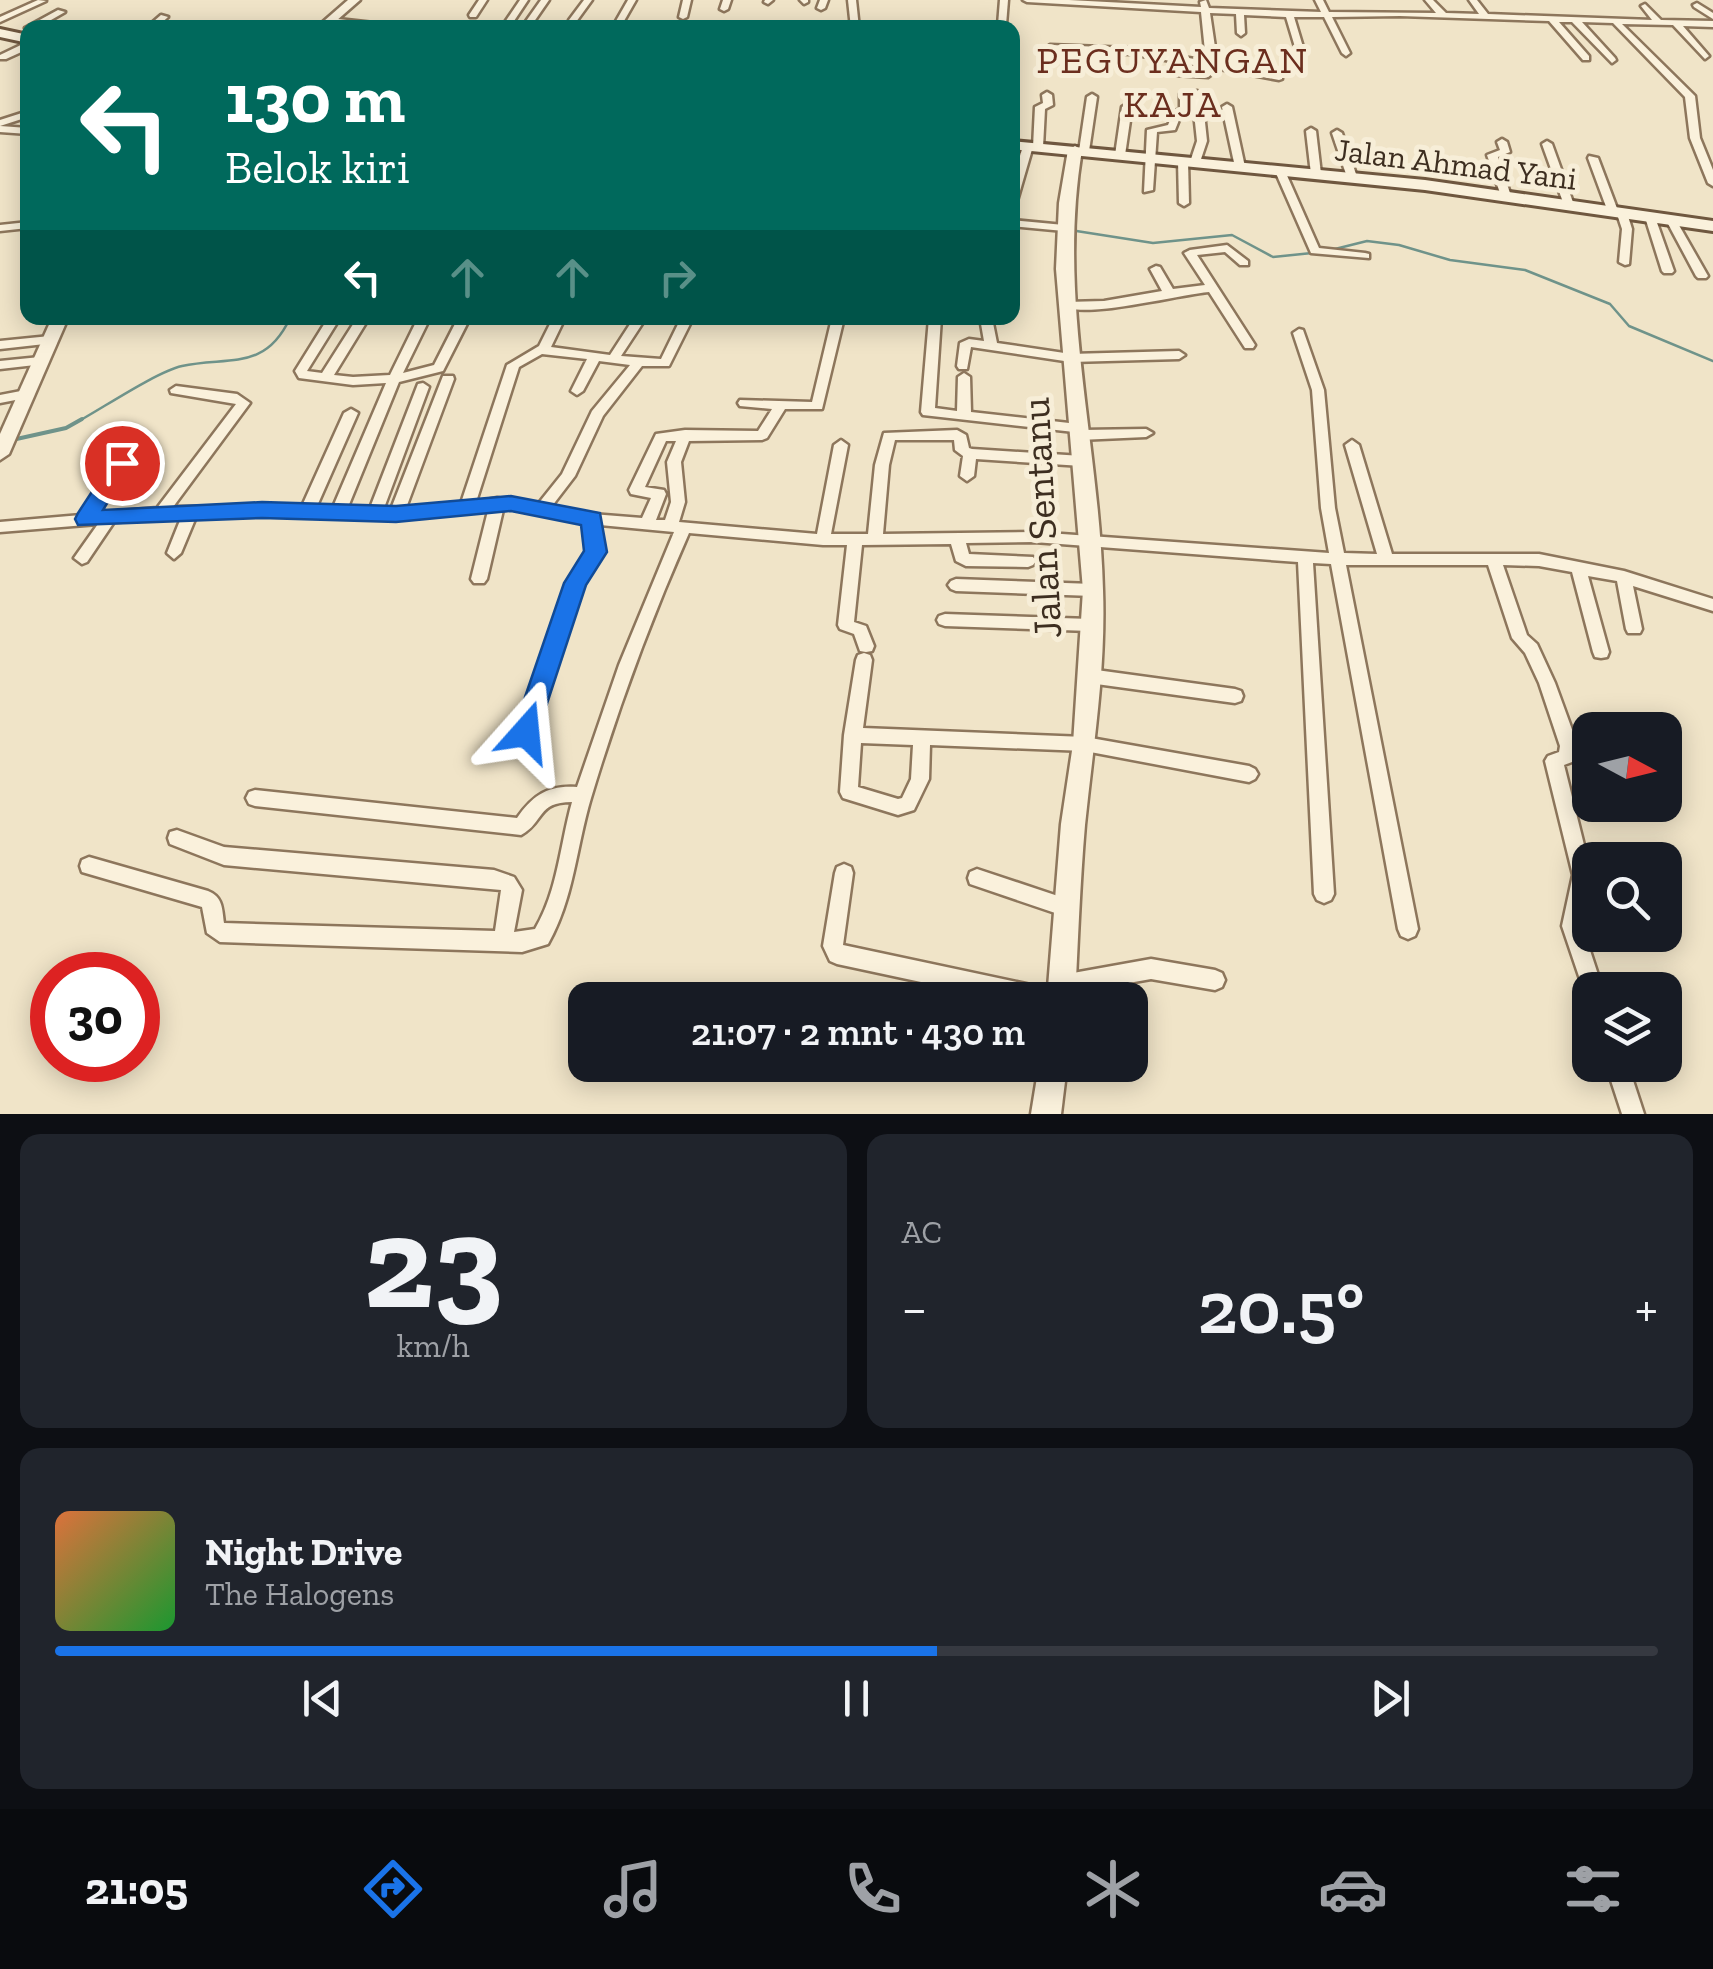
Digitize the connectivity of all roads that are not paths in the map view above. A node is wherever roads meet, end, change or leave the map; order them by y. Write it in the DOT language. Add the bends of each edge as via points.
graph roads {
  1 [pos="355,0"];
  2 [pos="484,0"];
  3 [pos="588,0"];
  4 [pos="687,0"];
  5 [pos="1028,0"];
  6 [pos="1292,0"];
  7 [pos="1319,0"];
  8 [pos="1389,0"];
  9 [pos="1429,0"];
  10 [pos="1472,0"];
  11 [pos="42,1"];
  12 [pos="1204,5"];
  13 [pos="1696,5"];
  14 [pos="1619,6"];
  15 [pos="1645,6"];
  16 [pos="60,12"];
  17 [pos="1240,12"];
  18 [pos="1400,14"];
  19 [pos="473,15"];
  20 [pos="1293,15"];
  21 [pos="1325,15"];
  22 [pos="1443,15"];
  23 [pos="1485,16"];
  24 [pos="164,17"];
  25 [pos="682,17"];
  26 [pos="1551,18"];
  27 [pos="1573,18"];
  28 [pos="0,20"];
  29 [pos="44,20"];
  30 [pos="160,20"];
  31 [pos="330,20"];
  32 [pos="573,20"];
  33 [pos="1613,20"];
  34 [pos="1633,20"];
  35 [pos="1679,20"];
  36 [pos="1713,20"];
  37 [pos="1658,21"];
  38 [pos="1242,32"];
  39 [pos="20,47"];
  40 [pos="1298,47"];
  41 [pos="1050,48"];
  42 [pos="1346,52"];
  43 [pos="1705,56"];
  44 [pos="4,57"];
  45 [pos="1586,58"];
  46 [pos="1612,60"];
  47 [pos="1210,63"];
  48 [pos="1175,72"];
  49 [pos="1279,77"];
  50 [pos="1047,95"];
  51 [pos="1092,97"];
  52 [pos="1227,106"];
  53 [pos="1127,107"];
  54 [pos="1311,132"];
  55 [pos="1337,133"];
  56 [pos="1502,142"];
  57 [pos="1548,144"];
  58 [pos="1026,146"];
  59 [pos="1079,151"];
  60 [pos="1120,155"];
  61 [pos="1148,158"];
  62 [pos="1594,158"];
  63 [pos="1189,162"];
  64 [pos="1240,167"];
  65 [pos="1280,170"];
  66 [pos="1316,174"];
  67 [pos="1712,175"];
  68 [pos="1352,177"];
  69 [pos="1148,190"];
  70 [pos="1506,196"];
  71 [pos="1184,204"];
  72 [pos="1569,205"];
  73 [pos="1618,212"];
  74 [pos="1650,217"];
  75 [pos="1671,220"];
  76 [pos="1020,224"];
  77 [pos="1713,226"];
  78 [pos="1064,228"];
  79 [pos="1364,256"];
  80 [pos="1626,262"];
  81 [pos="1244,263"];
  82 [pos="1156,269"];
  83 [pos="1668,271"];
  84 [pos="1702,276"];
  85 [pos="1213,288"];
  86 [pos="1168,291"];
  87 [pos="1067,306"];
  88 [pos="57,325"];
  89 [pos="330,325"];
  90 [pos="358,325"];
  91 [pos="421,325"];
  92 [pos="460,325"];
  93 [pos="555,325"];
  94 [pos="635,325"];
  95 [pos="684,325"];
  96 [pos="836,325"];
  97 [pos="934,325"];
  98 [pos="987,325"];
  99 [pos="1299,332"];
  100 [pos="50,340"];
  101 [pos="0,345"];
  102 [pos="1249,345"];
  103 [pos="991,346"];
  104 [pos="541,350"];
  105 [pos="1178,355"];
  106 [pos="595,356"];
  107 [pos="1072,358"];
  108 [pos="613,359"];
  109 [pos="40,362"];
  110 [pos="639,362"];
  111 [pos="0,364"];
  112 [pos="325,378"];
  113 [pos="394,379"];
  114 [pos="448,379"];
  115 [pos="423,387"];
  116 [pos="176,390"];
  117 [pos="577,391"];
  118 [pos="26,394"];
  119 [pos="0,399"];
  120 [pos="746,403"];
  121 [pos="781,405"];
  122 [pos="351,414"];
  123 [pos="964,417"];
  124 [pos="1079,432"];
  125 [pos="1146,433"];
  126 [pos="684,435"];
  127 [pos="840,444"];
  128 [pos="1352,444"];
  129 [pos="3,446"];
  130 [pos="970,454"];
  131 [pos="1082,461"];
  132 [pos="122,463"];
  133 [pos="967,476"];
  134 [pos="497,504"];
  135 [pos="467,507"];
  136 [pos="541,510"];
  137 [pos="191,512"];
  138 [pos="307,512"];
  139 [pos="160,513"];
  140 [pos="338,513"];
  141 [pos="375,514"];
  142 [pos="396,514"];
  143 [pos="111,516"];
  144 [pos="86,519"];
  145 [pos="592,519"];
  146 [pos="647,525"];
  147 [pos="0,528"];
  148 [pos="677,528"];
  149 [pos="958,539"];
  150 [pos="823,540"];
  151 [pos="1089,540"];
  152 [pos="855,541"];
  153 [pos="875,541"];
  154 [pos="174,553"];
  155 [pos="1305,556"];
  156 [pos="1386,557"];
  157 [pos="82,558"];
  158 [pos="1338,559"];
  159 [pos="1492,560"];
  160 [pos="1028,562"];
  161 [pos="1578,566"];
  162 [pos="1624,577"];
  163 [pos="479,579"];
  164 [pos="956,585"];
  165 [pos="1093,590"];
  166 [pos="1713,605"];
  167 [pos="944,620"];
  168 [pos="1090,625"];
  169 [pos="1634,629"];
  170 [pos="1601,652"];
  171 [pos="1089,676"];
  172 [pos="1236,696"];
  173 [pos="526,732"];
  174 [pos="853,735"];
  175 [pos="922,738"];
  176 [pos="1085,744"];
  177 [pos="1249,774"];
  178 [pos="583,795"];
  179 [pos="255,798"];
  180 [pos="177,838"];
  181 [pos="89,866"];
  182 [pos="844,874"];
  183 [pos="977,878"];
  184 [pos="1324,894"];
  185 [pos="1067,908"];
  186 [pos="1408,929"];
  187 [pos="503,942"];
  188 [pos="1587,972"];
  189 [pos="1215,980"];
  190 [pos="989,982"];
  191 [pos="1060,982"];
  192 [pos="1097,982"];
  193 [pos="1050,1082"];
  194 [pos="1623,1082"];
  195 [pos="1046,1114"];
  196 [pos="1633,1114"];
  1 -- 31 [label="street"];
  2 -- 19 [label="street"];
  3 -- 32 [label="street"];
  4 -- 25 [label="street"];
  5 -- 12 [label="street"];
  6 -- 20 [label="street"];
  7 -- 21 [label="street"];
  8 -- 18 [label="street"];
  9 -- 22 [label="street"];
  10 -- 23 [label="street"];
  11 -- 28 [label="street"];
  12 -- 17 [label="street"];
  12 -- 47 [label="street"];
  13 -- 36 [label="street"];
  14 -- 34 [label="street"];
  15 -- 37 [label="street"];
  16 -- 29 [label="street"];
  17 -- 20 [label="street"];
  17 -- 38 [label="street"];
  18 -- 21 [label="street"];
  18 -- 22 [label="street"];
  20 -- 21 [label="street"];
  20 -- 40 [label="street"];
  21 -- 42 [label="street"];
  22 -- 23 [label="street"];
  23 -- 26 [label="street"];
  24 -- 30 [label="street"];
  26 -- 27 [label="street"];
  26 -- 45 [label="street"];
  27 -- 33 [label="street"];
  27 -- 46 [label="street"];
  33 -- 34 [label="street"];
  33 -- 67 [label="street" via="1691,102 1695,138"];
  34 -- 37 [label="street"];
  35 -- 36 [label="street"];
  35 -- 37 [label="street"];
  35 -- 43 [label="street"];
  39 -- 44 [label="street"];
  41 -- 47 [label="street"];
  47 -- 48 [label="street" via="1208,74"];
  47 -- 49 [label="street"];
  50 -- 58 [label="street"];
  51 -- 59 [label="street"];
  52 -- 64 [label="street"];
  53 -- 60 [label="street"];
  54 -- 66 [label="street"];
  55 -- 68 [label="street"];
  56 -- 70 [label="street" via="1505,152 1492,155"];
  57 -- 72 [label="street"];
  58 -- 59 [label="main road, Jalan Ahmad Yani"];
  59 -- 60 [label="main road, Jalan Ahmad Yani"];
  59 -- 78 [label="street, Jalan Sentanu"];
  60 -- 61 [label="main road, Jalan Ahmad Yani"];
  61 -- 63 [label="main road, Jalan Ahmad Yani"];
  61 -- 63 [label="street" via="1152,130 1172,128 1191,94 1202,141"];
  61 -- 69 [label="street"];
  62 -- 73 [label="street"];
  63 -- 64 [label="main road, Jalan Ahmad Yani"];
  63 -- 71 [label="street"];
  64 -- 65 [label="main road, Jalan Ahmad Yani"];
  65 -- 66 [label="main road, Jalan Ahmad Yani"];
  65 -- 79 [label="street" via="1315,251"];
  66 -- 68 [label="main road, Jalan Ahmad Yani"];
  68 -- 70 [label="main road, Jalan Ahmad Yani"];
  70 -- 72 [label="main road, Jalan Ahmad Yani"];
  72 -- 73 [label="main road, Jalan Ahmad Yani"];
  73 -- 74 [label="main road, Jalan Ahmad Yani"];
  73 -- 80 [label="street" via="1628,229"];
  74 -- 75 [label="main road, Jalan Ahmad Yani"];
  74 -- 83 [label="street"];
  75 -- 77 [label="main road, Jalan Ahmad Yani"];
  75 -- 84 [label="street"];
  76 -- 78 [label="street"];
  78 -- 87 [label="street, Jalan Sentanu"];
  81 -- 85 [label="street" via="1226,248 1190,252"];
  82 -- 86 [label="street"];
  85 -- 86 [label="street"];
  85 -- 102 [label="street"];
  86 -- 87 [label="street" via="1126,304"];
  87 -- 107 [label="street, Jalan Sentanu"];
  88 -- 100 [label="street"];
  89 -- 112 [label="street" via="301,370"];
  90 -- 112 [label="street"];
  91 -- 113 [label="street"];
  92 -- 113 [label="street" via="439,368"];
  93 -- 104 [label="street"];
  94 -- 108 [label="street"];
  95 -- 110 [label="street" via="665,363"];
  96 -- 121 [label="street" via="816,406"];
  97 -- 123 [label="street" via="926,410"];
  98 -- 103 [label="street"];
  99 -- 158 [label="street" via="1318,390"];
  100 -- 101 [label="street"];
  100 -- 109 [label="street"];
  103 -- 107 [label="street"];
  103 -- 123 [label="street" via="964,344"];
  104 -- 106 [label="street"];
  104 -- 135 [label="street" via="513,365"];
  105 -- 107 [label="street"];
  106 -- 108 [label="street"];
  106 -- 117 [label="street"];
  107 -- 124 [label="street, Jalan Sentanu"];
  108 -- 110 [label="street"];
  109 -- 111 [label="street"];
  109 -- 118 [label="street"];
  110 -- 136 [label="street" via="597,414 568,476"];
  112 -- 113 [label="street"];
  113 -- 140 [label="street"];
  114 -- 142 [label="street"];
  115 -- 141 [label="street"];
  116 -- 139 [label="street" via="243,403"];
  118 -- 119 [label="street"];
  118 -- 129 [label="street"];
  120 -- 121 [label="street"];
  121 -- 126 [label="street" via="762,435"];
  122 -- 138 [label="street"];
  123 -- 124 [label="street"];
  124 -- 125 [label="street"];
  124 -- 131 [label="street, Jalan Sentanu"];
  126 -- 146 [label="street" via="661,437 636,490 659,494"];
  126 -- 148 [label="street" via="674,462"];
  127 -- 150 [label="street"];
  128 -- 156 [label="street"];
  130 -- 131 [label="street"];
  130 -- 133 [label="street"];
  130 -- 153 [label="street" via="959,436 888,436"];
  131 -- 151 [label="street, Jalan Sentanu"];
  132 -- 144 [label="street"];
  134 -- 135 [label="street"];
  134 -- 136 [label="street"];
  134 -- 163 [label="street"];
  135 -- 142 [label="street"];
  136 -- 145 [label="street"];
  137 -- 138 [label="street"];
  137 -- 139 [label="street"];
  137 -- 154 [label="street"];
  138 -- 140 [label="street"];
  139 -- 143 [label="street"];
  140 -- 141 [label="street"];
  141 -- 142 [label="street"];
  143 -- 144 [label="street"];
  143 -- 157 [label="street"];
  144 -- 147 [label="street"];
  145 -- 146 [label="street"];
  145 -- 173 [label="street" via="595,552 575,583"];
  146 -- 148 [label="street"];
  148 -- 150 [label="street"];
  148 -- 178 [label="street"];
  149 -- 151 [label="street"];
  149 -- 153 [label="street"];
  149 -- 160 [label="street" via="962,559"];
  150 -- 152 [label="street"];
  151 -- 155 [label="street"];
  151 -- 165 [label="street, Jalan Sentanu"];
  152 -- 153 [label="street"];
  152 -- 174 [label="street" via="846,625 860,630 865,653"];
  155 -- 158 [label="street"];
  155 -- 184 [label="street"];
  156 -- 158 [label="street"];
  156 -- 159 [label="street"];
  158 -- 186 [label="street"];
  159 -- 161 [label="street"];
  159 -- 188 [label="street" via="1520,638 1548,682 1568,746 1566,757 1554,762 1582,875 1572,926"];
  161 -- 162 [label="street"];
  161 -- 170 [label="street"];
  162 -- 166 [label="street"];
  162 -- 169 [label="street"];
  164 -- 165 [label="street"];
  165 -- 168 [label="street, Jalan Sentanu"];
  167 -- 168 [label="street"];
  168 -- 171 [label="street, Jalan Sentanu"];
  171 -- 172 [label="street"];
  171 -- 176 [label="street, Jalan Sentanu"];
  174 -- 175 [label="street"];
  174 -- 175 [label="street" via="848,792 901,807 918,788"];
  175 -- 176 [label="street"];
  176 -- 177 [label="street"];
  176 -- 185 [label="street, Jalan Sentanu"];
  178 -- 179 [label="street" via="557,792 538,800 521,827"];
  178 -- 187 [label="street" via="546,929 532,940"];
  180 -- 187 [label="street" via="224,856 507,883 512,890"];
  181 -- 187 [label="street" via="208,900 220,932"];
  182 -- 190 [label="street" via="833,946 838,954"];
  183 -- 185 [label="street"];
  185 -- 191 [label="street, Jalan Sentanu"];
  189 -- 192 [label="street" via="1134,970"];
  193 -- 195 [label="street"];
  194 -- 196 [label="street"];
}
